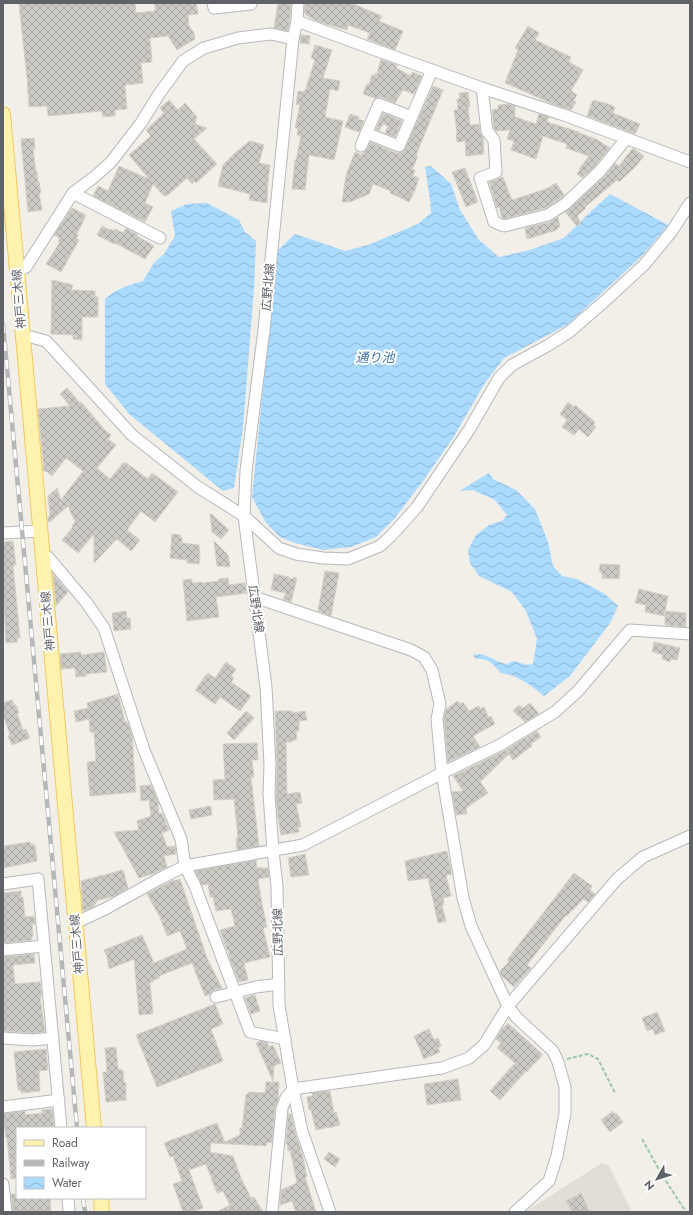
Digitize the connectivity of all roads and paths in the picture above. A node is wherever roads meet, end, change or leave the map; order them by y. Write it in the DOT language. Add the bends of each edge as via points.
graph roads {
  1 [pos="213,3"];
  2 [pos="251,3"];
  3 [pos="298,3"];
  4 [pos="297,21"];
  5 [pos="293,39"];
  6 [pos="432,70"];
  7 [pos="482,88"];
  8 [pos="3,114"];
  9 [pos="412,117"];
  10 [pos="366,134"];
  11 [pos="626,139"];
  12 [pos="361,146"];
  13 [pos="690,162"];
  14 [pos="73,193"];
  15 [pos="690,203"];
  16 [pos="160,238"];
  17 [pos="17,272"];
  18 [pos="22,339"];
  19 [pos="244,516"];
  20 [pos="40,531"];
  21 [pos="3,533"];
  22 [pos="42,558"];
  23 [pos="254,597"];
  24 [pos="690,634"];
  25 [pos="442,773"];
  26 [pos="690,836"];
  27 [pos="273,851"];
  28 [pos="185,866"];
  29 [pos="3,884"];
  30 [pos="75,923"];
  31 [pos="44,946"];
  32 [pos="3,950"];
  33 [pos="279,984"];
  34 [pos="235,993"];
  35 [pos="216,997"];
  36 [pos="508,1006"];
  37 [pos="3,1038"];
  38 [pos="53,1038"];
  39 [pos="284,1039"];
  40 [pos="558,1062"];
  41 [pos="293,1089"];
  42 [pos="614,1093"];
  43 [pos="59,1100"];
  44 [pos="3,1107"];
  45 [pos="61,1127"];
  46 [pos="94,1127"];
  47 [pos="642,1138"];
  48 [pos="3,1184"];
  49 [pos="68,1199"];
  50 [pos="100,1199"];
  51 [pos="6,1212"];
  52 [pos="69,1212"];
  53 [pos="102,1212"];
  54 [pos="272,1212"];
  55 [pos="330,1212"];
  56 [pos="515,1212"];
  57 [pos="686,1212"];
  1 -- 2 [label="street" via="214,8"];
  3 -- 4 [label="street, 広野北線"];
  4 -- 5 [label="street, 広野北線"];
  4 -- 6 [label="street"];
  5 -- 14 [label="street" via="271,34 238,38 204,48 183,61 111,162"];
  5 -- 19 [label="street, 広野北線" via="264,330 246,471"];
  6 -- 7 [label="street"];
  6 -- 9 [label="street"];
  7 -- 11 [label="street"];
  7 -- 11 [label="street" via="487,131 494,140 496,172 480,178 494,222 504,226 548,215 565,204 600,171"];
  8 -- 17 [label="main road, 神戸三木線"];
  9 -- 10 [label="street" via="399,146"];
  9 -- 10 [label="street" via="379,104"];
  10 -- 12 [label="street"];
  11 -- 13 [label="street"];
  14 -- 16 [label="street"];
  14 -- 17 [label="street" via="26,267"];
  15 -- 19 [label="street" via="672,231 644,265 606,300 569,332 512,365 499,378 416,507 380,546 348,559 296,554 279,548"];
  17 -- 18 [label="main road, 神戸三木線"];
  18 -- 19 [label="street" via="31,337 46,341 132,435 198,487"];
  18 -- 20 [label="main road, 神戸三木線"];
  19 -- 23 [label="street, 広野北線"];
  20 -- 21 [label="street"];
  20 -- 22 [label="main road, 神戸三木線"];
  22 -- 28 [label="street" via="48,557 104,628 144,750 181,839"];
  22 -- 30 [label="main road, 神戸三木線"];
  23 -- 25 [label="street" via="411,650 424,657 432,670 440,704 437,719"];
  23 -- 27 [label="street, 広野北線" via="266,687"];
  24 -- 25 [label="street" via="630,630 578,691 555,712 500,745"];
  25 -- 27 [label="street" via="303,845"];
  25 -- 36 [label="street" via="471,926"];
  26 -- 36 [label="street" via="643,857 617,879"];
  27 -- 28 [label="street"];
  27 -- 33 [label="street, 広野北線"];
  28 -- 30 [label="street" via="105,910"];
  28 -- 34 [label="street"];
  29 -- 31 [label="street" via="38,879"];
  30 -- 46 [label="main road, 神戸三木線"];
  31 -- 32 [label="street"];
  31 -- 38 [label="street"];
  33 -- 34 [label="street"];
  33 -- 39 [label="street, 広野北線"];
  34 -- 35 [label="street"];
  34 -- 39 [label="street" via="250,1032"];
  36 -- 40 [label="street" via="517,1018 553,1051"];
  36 -- 41 [label="street" via="484,1045 469,1058 442,1068"];
  37 -- 38 [label="street"];
  38 -- 43 [label="street"];
  39 -- 41 [label="street, 広野北線"];
  40 -- 42 [label="path" via="588,1054 598,1059"];
  40 -- 56 [label="street" via="565,1087 565,1113 557,1156 549,1181"];
  41 -- 54 [label="street" via="282,1108"];
  41 -- 55 [label="street, 広野北線" via="302,1131"];
  43 -- 44 [label="street"];
  43 -- 45 [label="street"];
  47 -- 57 [label="path"];
  48 -- 51 [label="street"];
  49 -- 52 [label="street"];
  50 -- 53 [label="main road"];
}
